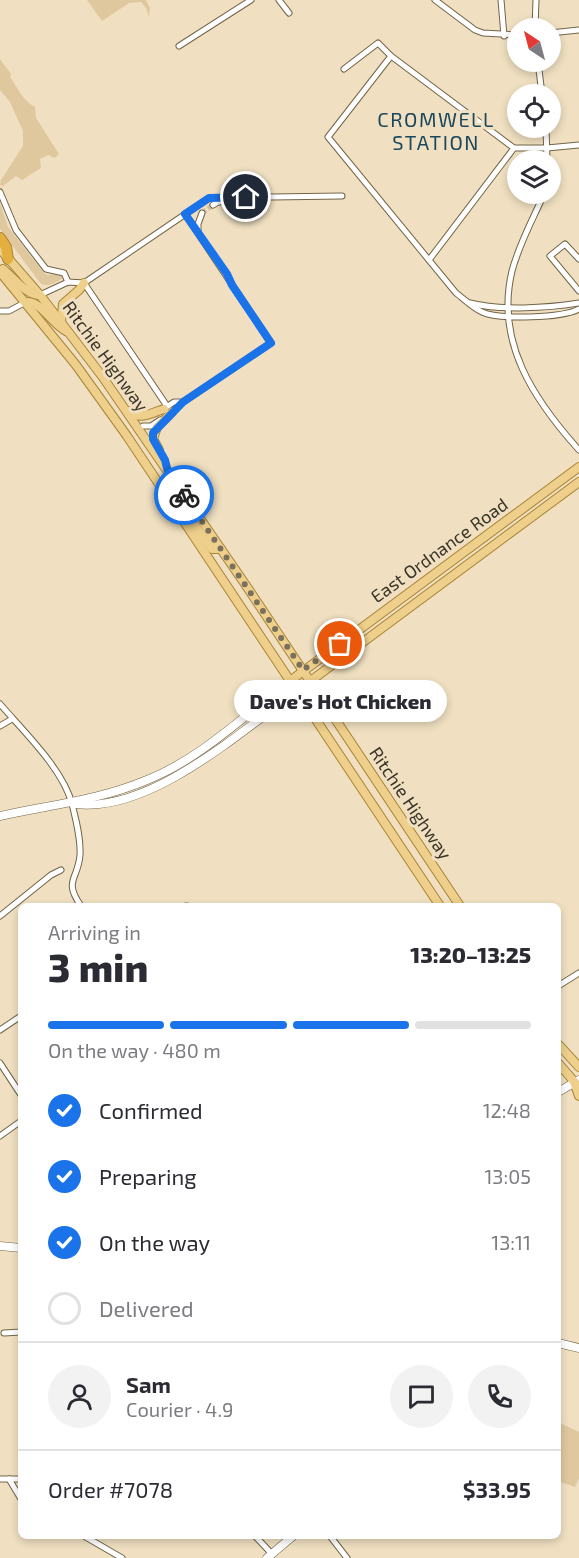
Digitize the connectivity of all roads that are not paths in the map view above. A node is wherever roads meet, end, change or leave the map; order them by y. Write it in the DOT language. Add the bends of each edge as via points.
graph roads {
  1 [pos="251,0"];
  2 [pos="279,0"];
  3 [pos="435,0"];
  4 [pos="447,0"];
  5 [pos="501,0"];
  6 [pos="536,0"];
  7 [pos="443,6"];
  8 [pos="288,13"];
  9 [pos="535,18"];
  10 [pos="579,30"];
  11 [pos="561,32"];
  12 [pos="504,36"];
  13 [pos="507,36"];
  14 [pos="179,46"];
  15 [pos="391,56"];
  16 [pos="344,69"];
  17 [pos="546,138"];
  18 [pos="579,145"];
  19 [pos="514,148"];
  20 [pos="547,148"];
  21 [pos="0,192"];
  22 [pos="342,195"];
  23 [pos="256,197"];
  24 [pos="540,204"];
  25 [pos="213,205"];
  26 [pos="202,213"];
  27 [pos="185,214"];
  28 [pos="198,231"];
  29 [pos="0,238"];
  30 [pos="0,249"];
  31 [pos="8,259"];
  32 [pos="579,259"];
  33 [pos="429,260"];
  34 [pos="0,270"];
  35 [pos="68,282"];
  36 [pos="84,283"];
  37 [pos="578,288"];
  38 [pos="40,295"];
  39 [pos="26,302"];
  40 [pos="468,302"];
  41 [pos="579,303"];
  42 [pos="509,308"];
  43 [pos="579,309"];
  44 [pos="0,311"];
  45 [pos="510,316"];
  46 [pos="61,323"];
  47 [pos="69,333"];
  48 [pos="122,405"];
  49 [pos="168,409"];
  50 [pos="141,427"];
  51 [pos="579,450"];
  52 [pos="579,467"];
  53 [pos="168,472"];
  54 [pos="579,482"];
  55 [pos="173,507"];
  56 [pos="221,549"];
  57 [pos="303,670"];
  58 [pos="290,681"];
  59 [pos="310,681"];
  60 [pos="297,691"];
  61 [pos="0,704"];
  62 [pos="12,719"];
  63 [pos="0,726"];
  64 [pos="72,803"];
  65 [pos="0,816"];
  66 [pos="61,870"];
  67 [pos="79,903"];
  68 [pos="438,903"];
  69 [pos="458,903"];
  70 [pos="0,916"];
  71 [pos="579,973"];
  72 [pos="561,984"];
  73 [pos="18,1018"];
  74 [pos="0,1030"];
  75 [pos="561,1047"];
  76 [pos="0,1063"];
  77 [pos="561,1066"];
  78 [pos="579,1067"];
  79 [pos="577,1083"];
  80 [pos="18,1090"];
  81 [pos="561,1091"];
  82 [pos="579,1096"];
  83 [pos="18,1123"];
  84 [pos="0,1136"];
  85 [pos="0,1246"];
  86 [pos="18,1248"];
  87 [pos="18,1332"];
  88 [pos="4,1333"];
  89 [pos="561,1345"];
  90 [pos="579,1348"];
  91 [pos="0,1479"];
  92 [pos="9,1479"];
  93 [pos="18,1479"];
  94 [pos="18,1494"];
  95 [pos="89,1539"];
  96 [pos="257,1539"];
  97 [pos="290,1539"];
  98 [pos="332,1539"];
  99 [pos="270,1556"];
  100 [pos="122,1558"];
  101 [pos="347,1558"];
  1 -- 14 [label="street"];
  2 -- 8 [label="street"];
  3 -- 7 [label="street"];
  4 -- 7 [label="street"];
  5 -- 12 [label="street"];
  6 -- 9 [label="street"];
  7 -- 12 [label="street" via="475,30"];
  10 -- 11 [label="street"];
  12 -- 13 [label="street"];
  15 -- 16 [label="street" via="378,43"];
  15 -- 19 [label="street"];
  15 -- 33 [label="street" via="328,137"];
  17 -- 20 [label="street"];
  18 -- 20 [label="street"];
  19 -- 20 [label="street"];
  19 -- 33 [label="street"];
  21 -- 35 [label="street" via="16,230 46,269 64,273"];
  22 -- 23 [label="street"];
  23 -- 25 [label="street"];
  23 -- 27 [label="street" via="209,198"];
  24 -- 42 [label="street" via="512,270"];
  26 -- 28 [label="street"];
  27 -- 28 [label="street"];
  27 -- 36 [label="street"];
  28 -- 49 [label="street" via="271,343"];
  29 -- 31 [label="highway"];
  30 -- 31 [label="main road, Ritchie Highway"];
  31 -- 38 [label="main road, Ritchie Highway"];
  32 -- 37 [label="street" via="565,244 550,256"];
  33 -- 40 [label="street"];
  34 -- 38 [label="main road" via="29,293"];
  34 -- 39 [label="main road, Ritchie Highway"];
  35 -- 36 [label="street"];
  35 -- 38 [label="street"];
  36 -- 46 [label="main road" via="63,304"];
  36 -- 49 [label="street"];
  38 -- 46 [label="main road, Ritchie Highway"];
  39 -- 44 [label="street"];
  39 -- 47 [label="main road" via="37,304 56,326"];
  39 -- 55 [label="main road, Ritchie Highway" via="88,381"];
  40 -- 42 [label="street"];
  40 -- 45 [label="street" via="484,313"];
  41 -- 42 [label="street"];
  42 -- 45 [label="street"];
  43 -- 45 [label="street" via="555,315"];
  45 -- 51 [label="street" via="515,350 526,379 546,411"];
  46 -- 47 [label="main road, Ritchie Highway"];
  47 -- 48 [label="main road, Ritchie Highway"];
  48 -- 49 [label="main road" via="143,417"];
  48 -- 50 [label="main road, Ritchie Highway"];
  49 -- 50 [label="street" via="151,426"];
  49 -- 53 [label="main road" via="153,439"];
  50 -- 53 [label="main road, Ritchie Highway"];
  52 -- 57 [label="main road, East Ordnance Road"];
  53 -- 56 [label="main road, Ritchie Highway"];
  54 -- 59 [label="main road, East Ordnance Road"];
  55 -- 56 [label="main road" via="189,518 212,549"];
  55 -- 58 [label="main road, Ritchie Highway"];
  56 -- 57 [label="main road, Ritchie Highway"];
  57 -- 58 [label="main road, East Ordnance Road"];
  57 -- 59 [label="main road, Ritchie Highway"];
  58 -- 60 [label="main road, Ritchie Highway"];
  58 -- 64 [label="main road" via="175,766 149,780"];
  59 -- 60 [label="main road, East Ordnance Road"];
  59 -- 69 [label="main road, Ritchie Highway"];
  60 -- 64 [label="main road" via="172,779 123,800 91,805"];
  60 -- 68 [label="main road, Ritchie Highway"];
  61 -- 62 [label="street"];
  62 -- 63 [label="street"];
  62 -- 64 [label="street" via="62,778"];
  64 -- 65 [label="main road"];
  64 -- 67 [label="street" via="80,855 71,885"];
  66 -- 70 [label="street"];
  71 -- 72 [label="street"];
  73 -- 74 [label="street"];
  75 -- 78 [label="main road"];
  76 -- 80 [label="street"];
  77 -- 79 [label="main road"];
  79 -- 81 [label="main road"];
  79 -- 82 [label="main road"];
  83 -- 84 [label="street"];
  85 -- 86 [label="main road"];
  87 -- 88 [label="street"];
  89 -- 90 [label="main road"];
  91 -- 92 [label="street"];
  92 -- 93 [label="street"];
  92 -- 94 [label="street"];
  95 -- 100 [label="street"];
  96 -- 99 [label="street"];
  97 -- 99 [label="main road"];
  98 -- 101 [label="street"];
}
